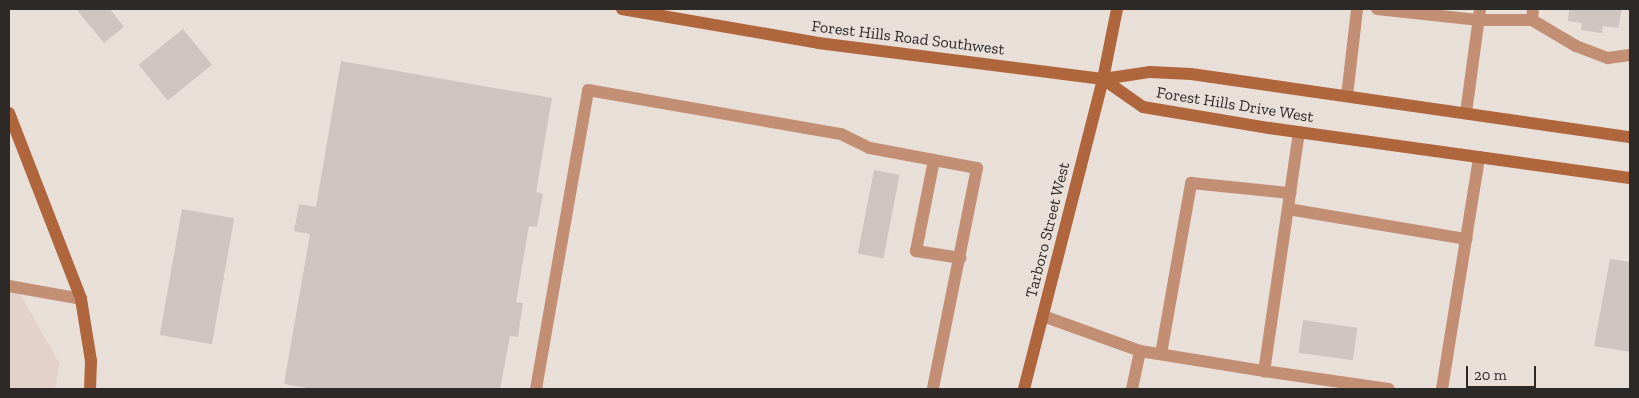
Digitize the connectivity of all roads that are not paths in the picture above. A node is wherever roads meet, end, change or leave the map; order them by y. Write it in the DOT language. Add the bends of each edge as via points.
graph roads {
  1 [pos="622,9"];
  2 [pos="1117,9"];
  3 [pos="1357,9"];
  4 [pos="1377,9"];
  5 [pos="1531,12"];
  6 [pos="1479,14"];
  7 [pos="1630,55"];
  8 [pos="1103,79"];
  9 [pos="1347,96"];
  10 [pos="9,113"];
  11 [pos="1466,113"];
  12 [pos="1299,132"];
  13 [pos="1630,136"];
  14 [pos="1479,157"];
  15 [pos="934,160"];
  16 [pos="1630,178"];
  17 [pos="1290,193"];
  18 [pos="1288,209"];
  19 [pos="1466,239"];
  20 [pos="960,258"];
  21 [pos="9,286"];
  22 [pos="81,299"];
  23 [pos="1043,316"];
  24 [pos="1140,351"];
  25 [pos="1161,354"];
  26 [pos="1264,371"];
  27 [pos="90,389"];
  28 [pos="536,389"];
  29 [pos="933,389"];
  30 [pos="1024,389"];
  31 [pos="1132,389"];
  32 [pos="1389,389"];
  33 [pos="1442,389"];
  1 -- 8 [label="main road, Forest Hills Road Southwest" via="818,43"];
  2 -- 8 [label="main road, Tarboro Street West"];
  3 -- 9 [label="street"];
  4 -- 6 [label="street"];
  5 -- 6 [label="street"];
  5 -- 7 [label="street" via="1576,46 1608,58"];
  6 -- 11 [label="street"];
  8 -- 9 [label="main road, Forest Hills Drive West" via="1150,72 1190,74"];
  8 -- 12 [label="main road, Forest Hills Drive West" via="1143,107"];
  8 -- 23 [label="main road, Tarboro Street West"];
  9 -- 11 [label="main road, Forest Hills Drive West"];
  10 -- 22 [label="main road"];
  11 -- 13 [label="main road, Forest Hills Drive West"];
  12 -- 14 [label="main road, Forest Hills Drive West"];
  12 -- 17 [label="street"];
  14 -- 16 [label="main road, Forest Hills Drive West"];
  14 -- 19 [label="street"];
  15 -- 20 [label="street" via="977,168"];
  15 -- 20 [label="street" via="916,251"];
  15 -- 28 [label="street" via="870,148 840,134 588,90"];
  17 -- 18 [label="street"];
  17 -- 25 [label="street" via="1191,183"];
  18 -- 19 [label="street"];
  18 -- 26 [label="street"];
  19 -- 33 [label="street"];
  20 -- 29 [label="street"];
  21 -- 22 [label="street"];
  22 -- 27 [label="main road" via="91,361"];
  23 -- 24 [label="street"];
  23 -- 30 [label="main road, Tarboro Street West"];
  24 -- 25 [label="street"];
  24 -- 31 [label="street"];
  25 -- 26 [label="street"];
  26 -- 32 [label="street"];
}
